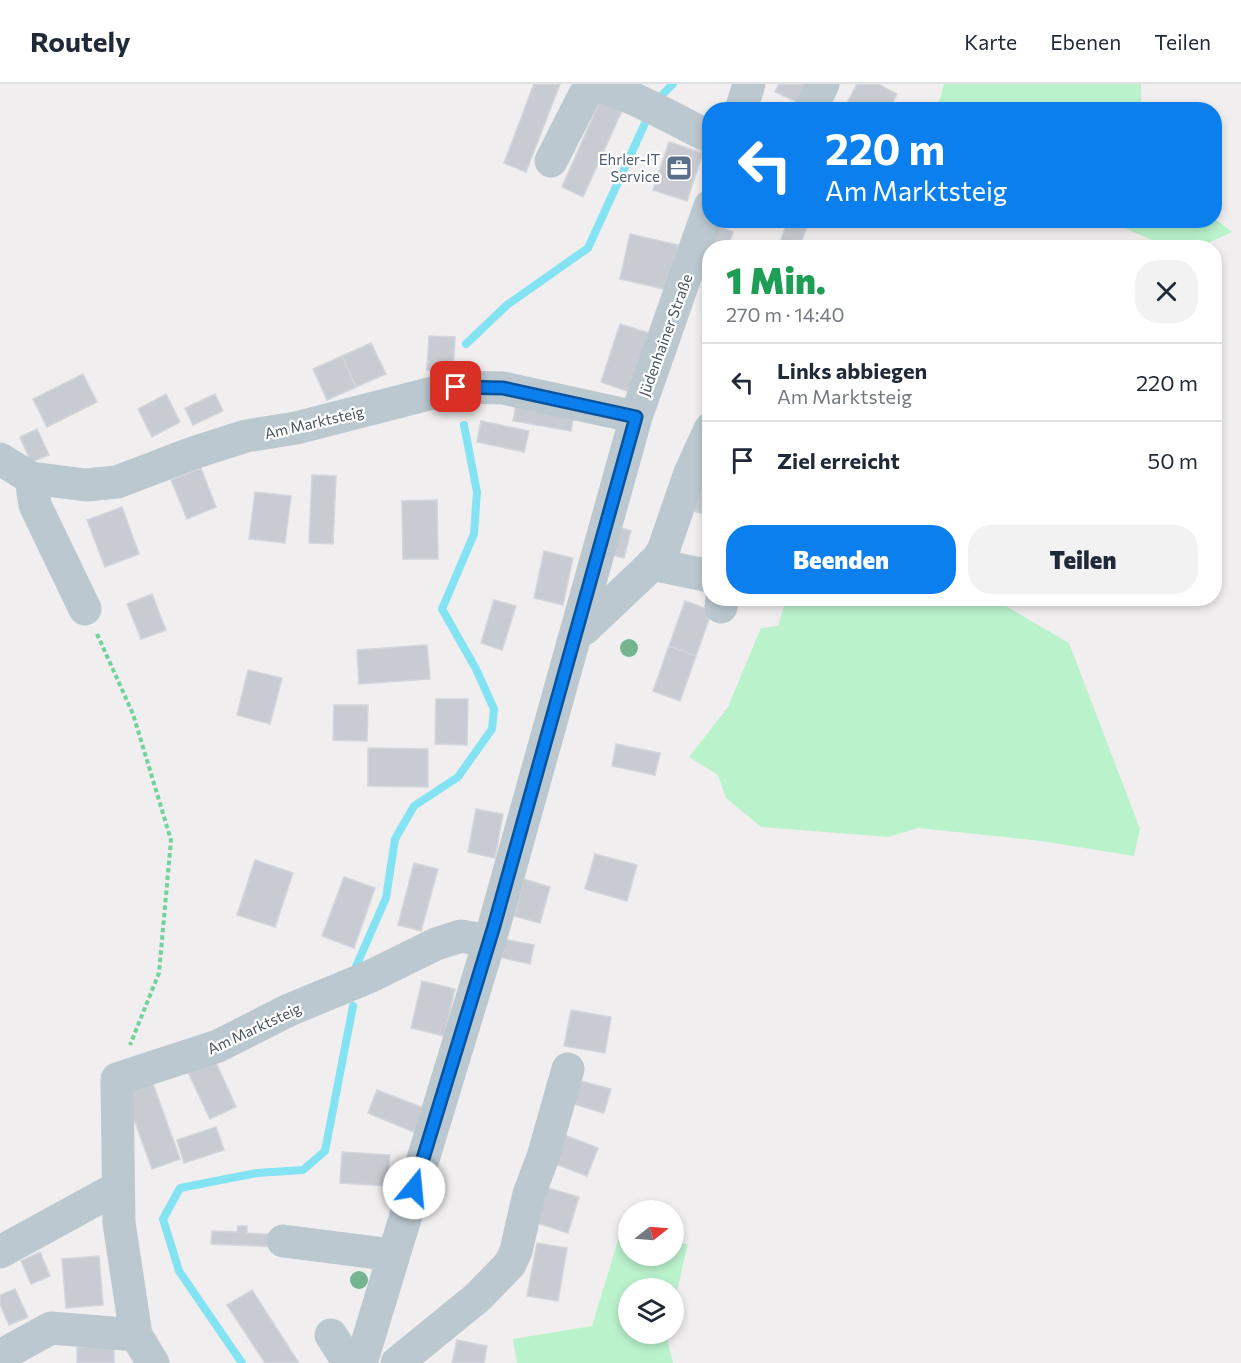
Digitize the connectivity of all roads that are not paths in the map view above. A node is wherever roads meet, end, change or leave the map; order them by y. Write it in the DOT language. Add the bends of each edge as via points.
graph roads {
  1 [pos="749,84"];
  2 [pos="823,84"];
  3 [pos="620,88"];
  4 [pos="743,102"];
  5 [pos="814,102"];
  6 [pos="702,133"];
  7 [pos="551,161"];
  8 [pos="702,228"];
  9 [pos="636,417"];
  10 [pos="702,447"];
  11 [pos="0,459"];
  12 [pos="32,478"];
  13 [pos="652,564"];
  14 [pos="702,574"];
  15 [pos="85,609"];
  16 [pos="576,632"];
  17 [pos="489,941"];
  18 [pos="568,1069"];
  19 [pos="117,1188"];
  20 [pos="283,1241"];
  21 [pos="0,1252"];
  22 [pos="393,1255"];
  23 [pos="136,1335"];
  24 [pos="331,1335"];
  25 [pos="0,1356"];
  26 [pos="362,1360"];
  27 [pos="153,1363"];
  28 [pos="397,1363"];
  1 -- 4 [label="street"];
  2 -- 5 [label="street"];
  3 -- 6 [label="street"];
  3 -- 7 [label="street" via="590,89"];
  8 -- 9 [label="street, Jüdenhainer Straße"];
  9 -- 12 [label="street, Am Marktsteig" via="503,388 456,387 296,428 246,436 117,482 86,484"];
  9 -- 16 [label="street, Jüdenhainer Straße"];
  10 -- 13 [label="street" via="663,550"];
  11 -- 12 [label="street, Am Marktsteig"];
  12 -- 15 [label="street" via="35,505"];
  13 -- 14 [label="street"];
  13 -- 16 [label="street" via="584,629"];
  16 -- 17 [label="street, Jüdenhainer Straße"];
  17 -- 19 [label="street, Am Marktsteig" via="461,936 436,944 218,1046 117,1079"];
  17 -- 22 [label="street, Jüdenhainer Straße"];
  18 -- 28 [label="street" via="510,1264 478,1297"];
  19 -- 21 [label="street"];
  19 -- 23 [label="street" via="118,1223"];
  20 -- 22 [label="street"];
  22 -- 26 [label="street, Jüdenhainer Straße"];
  23 -- 25 [label="street" via="51,1328"];
  23 -- 27 [label="street"];
  24 -- 26 [label="street" via="343,1354"];
}
